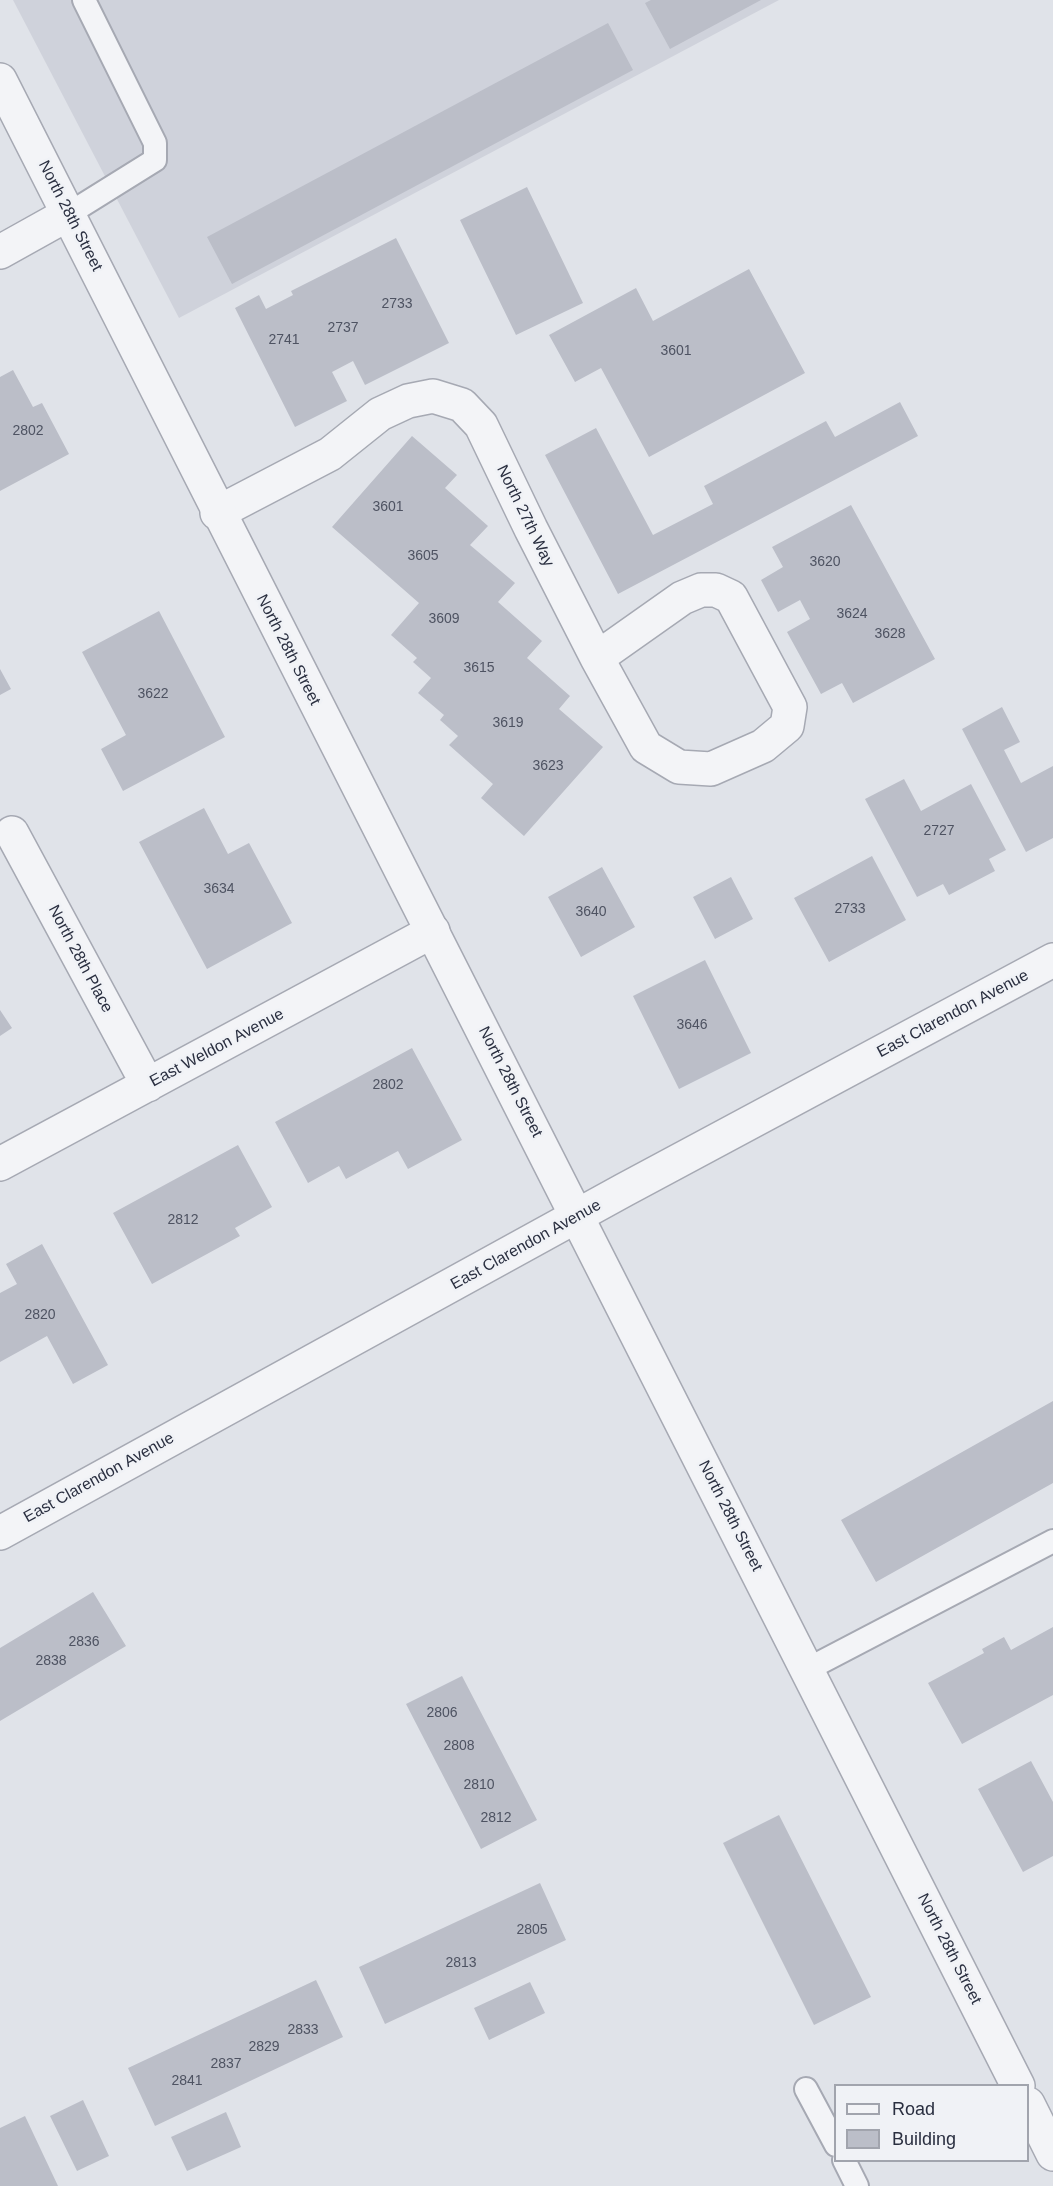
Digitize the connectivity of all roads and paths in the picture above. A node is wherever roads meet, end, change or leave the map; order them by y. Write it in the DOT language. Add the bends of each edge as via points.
graph roads {
  1 [pos="84,0"];
  2 [pos="0,80"];
  3 [pos="70,213"];
  4 [pos="0,252"];
  5 [pos="217,513"];
  6 [pos="597,658"];
  7 [pos="12,832"];
  8 [pos="433,931"];
  9 [pos="1053,960"];
  10 [pos="148,1085"];
  11 [pos="0,1164"];
  12 [pos="579,1216"];
  13 [pos="0,1533"];
  14 [pos="1053,1541"];
  15 [pos="808,1669"];
  16 [pos="1017,2084"];
  17 [pos="806,2090"];
  18 [pos="1029,2106"];
  19 [pos="834,2141"];
  20 [pos="1053,2154"];
  21 [pos="845,2162"];
  22 [pos="857,2186"];
  1 -- 3 [label="lane" via="155,142 155,160"];
  2 -- 3 [label="street, North 28th Street"];
  3 -- 4 [label="street"];
  3 -- 5 [label="street, North 28th Street"];
  5 -- 6 [label="street, North 27th Way" via="330,454 380,414 408,401 434,396 462,405 481,425"];
  5 -- 8 [label="street, North 28th Street"];
  6 -- 6 [label="street, North 27th Way" via="646,747 679,767 711,769 763,746 788,726 790,707 731,597 716,590 701,590 682,598"];
  7 -- 10 [label="street, North 28th Place"];
  8 -- 10 [label="street, East Weldon Avenue"];
  8 -- 12 [label="street, North 28th Street"];
  9 -- 12 [label="street, East Clarendon Avenue"];
  10 -- 11 [label="street, East Weldon Avenue"];
  12 -- 13 [label="street, East Clarendon Avenue"];
  12 -- 15 [label="street, North 28th Street"];
  14 -- 15 [label="lane"];
  15 -- 16 [label="street, North 28th Street"];
  17 -- 19 [label="lane"];
  18 -- 20 [label="street"];
  21 -- 22 [label="lane"];
}
